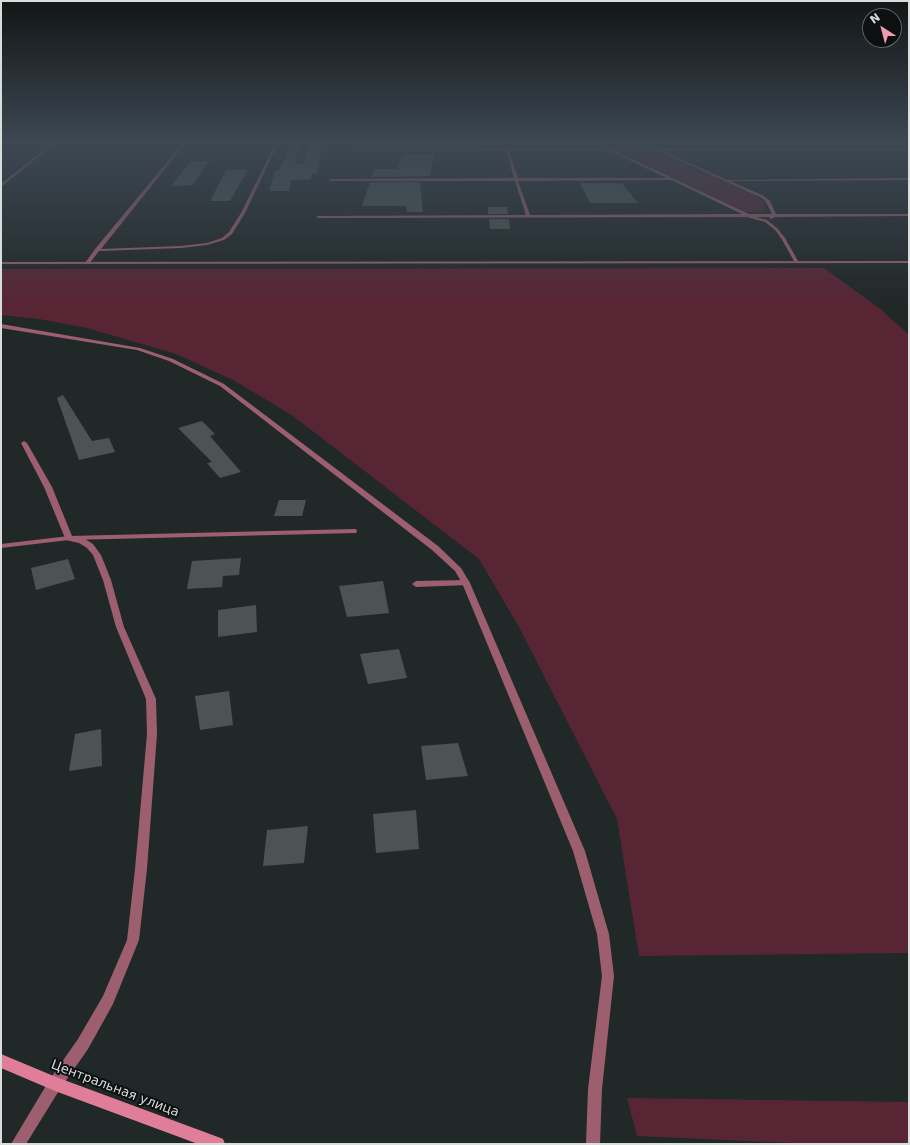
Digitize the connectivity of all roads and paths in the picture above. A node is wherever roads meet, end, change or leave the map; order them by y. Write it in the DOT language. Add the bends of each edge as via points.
graph roads {
  1 [pos="140,197"];
  2 [pos="251,197"];
  3 [pos="521,197"];
  4 [pos="710,197"];
  5 [pos="764,197"];
  6 [pos="774,215"];
  7 [pos="909,215"];
  8 [pos="528,216"];
  9 [pos="750,216"];
  10 [pos="318,217"];
  11 [pos="766,221"];
  12 [pos="97,250"];
  13 [pos="796,261"];
  14 [pos="909,262"];
  15 [pos="1,263"];
  16 [pos="87,263"];
  17 [pos="1,326"];
  18 [pos="24,443"];
  19 [pos="353,531"];
  20 [pos="69,538"];
  21 [pos="1,546"];
  22 [pos="466,583"];
  23 [pos="416,584"];
  24 [pos="1,1061"];
  25 [pos="55,1084"];
  26 [pos="18,1144"];
  27 [pos="218,1144"];
  28 [pos="593,1144"];
  1 -- 12 [label="street"];
  2 -- 12 [label="street" via="229,236 217,242 181,247"];
  3 -- 8 [label="street"];
  4 -- 9 [label="street"];
  5 -- 6 [label="street" via="768,201"];
  6 -- 7 [label="street"];
  6 -- 9 [label="street"];
  6 -- 11 [label="street"];
  8 -- 9 [label="street"];
  8 -- 10 [label="street"];
  9 -- 11 [label="street"];
  11 -- 13 [label="street" via="783,238"];
  12 -- 16 [label="street"];
  13 -- 14 [label="street"];
  13 -- 16 [label="street"];
  15 -- 16 [label="street"];
  17 -- 22 [label="street" via="138,349 171,360 222,385 435,548 458,570"];
  18 -- 20 [label="street" via="48,487"];
  19 -- 20 [label="street"];
  20 -- 21 [label="street"];
  20 -- 25 [label="street" via="82,541 97,555 120,627 151,699 152,734 142,869 133,940 108,1000 83,1044"];
  22 -- 23 [label="street"];
  22 -- 28 [label="street" via="579,851 602,934 608,976 595,1089"];
  24 -- 25 [label="main road, Центральная улица"];
  25 -- 26 [label="street"];
  25 -- 27 [label="main road, Центральная улица"];
}
